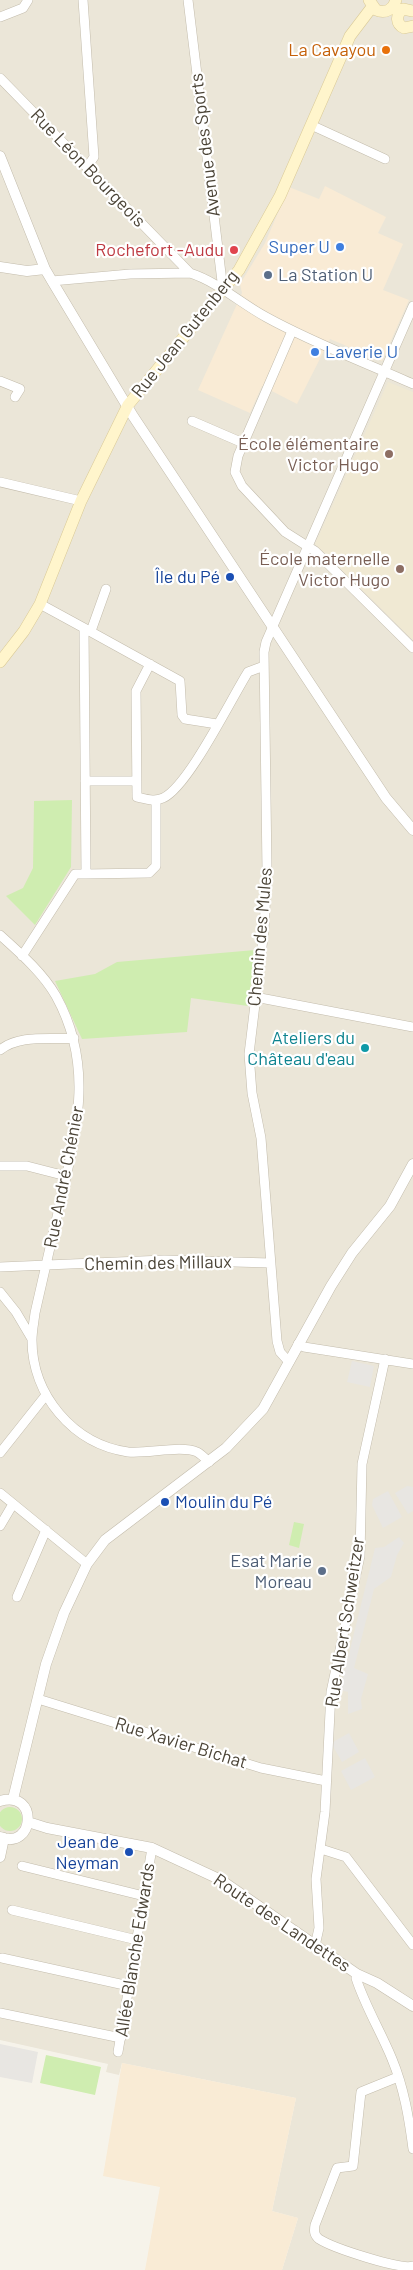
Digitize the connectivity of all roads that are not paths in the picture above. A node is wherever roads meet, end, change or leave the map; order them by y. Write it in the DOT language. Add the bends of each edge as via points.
graph roads {
  1 [pos="28,0"];
  2 [pos="83,0"];
  3 [pos="188,0"];
  4 [pos="370,4"];
  5 [pos="402,9"];
  6 [pos="0,17"];
  7 [pos="412,29"];
  8 [pos="0,78"];
  9 [pos="311,125"];
  10 [pos="0,156"];
  11 [pos="385,159"];
  12 [pos="87,167"];
  13 [pos="0,267"];
  14 [pos="45,269"];
  15 [pos="190,273"];
  16 [pos="52,281"];
  17 [pos="223,290"];
  18 [pos="413,306"];
  19 [pos="292,331"];
  20 [pos="384,371"];
  21 [pos="0,381"];
  22 [pos="413,384"];
  23 [pos="15,397"];
  24 [pos="128,405"];
  25 [pos="192,421"];
  26 [pos="243,443"];
  27 [pos="0,482"];
  28 [pos="81,501"];
  29 [pos="307,548"];
  30 [pos="106,589"];
  31 [pos="40,604"];
  32 [pos="273,627"];
  33 [pos="88,629"];
  34 [pos="413,648"];
  35 [pos="0,662"];
  36 [pos="150,664"];
  37 [pos="264,666"];
  38 [pos="217,724"];
  39 [pos="85,781"];
  40 [pos="136,781"];
  41 [pos="156,801"];
  42 [pos="413,830"];
  43 [pos="86,874"];
  44 [pos="0,935"];
  45 [pos="22,956"];
  46 [pos="255,997"];
  47 [pos="413,1027"];
  48 [pos="74,1038"];
  49 [pos="0,1050"];
  50 [pos="413,1164"];
  51 [pos="0,1166"];
  52 [pos="66,1176"];
  53 [pos="270,1263"];
  54 [pos="46,1266"];
  55 [pos="0,1267"];
  56 [pos="0,1292"];
  57 [pos="16,1312"];
  58 [pos="35,1313"];
  59 [pos="32,1339"];
  60 [pos="298,1344"];
  61 [pos="385,1359"];
  62 [pos="289,1362"];
  63 [pos="413,1364"];
  64 [pos="46,1394"];
  65 [pos="0,1453"];
  66 [pos="208,1462"];
  67 [pos="0,1493"];
  68 [pos="13,1504"];
  69 [pos="0,1526"];
  70 [pos="46,1530"];
  71 [pos="87,1564"];
  72 [pos="17,1597"];
  73 [pos="38,1699"];
  74 [pos="326,1781"];
  75 [pos="13,1799"];
  76 [pos="0,1801"];
  77 [pos="28,1822"];
  78 [pos="2,1838"];
  79 [pos="152,1848"];
  80 [pos="321,1849"];
  81 [pos="0,1857"];
  82 [pos="22,1866"];
  83 [pos="144,1896"];
  84 [pos="12,1910"];
  85 [pos="137,1940"];
  86 [pos="413,1945"];
  87 [pos="315,1946"];
  88 [pos="2,1958"];
  89 [pos="357,1974"];
  90 [pos="129,1986"];
  91 [pos="413,2006"];
  92 [pos="0,2013"];
  93 [pos="121,2038"];
  94 [pos="118,2052"];
  95 [pos="398,2077"];
  96 [pos="413,2149"];
  97 [pos="413,2266"];
  1 -- 6 [label="street" via="23,8"];
  2 -- 12 [label="street" via="94,157"];
  3 -- 17 [label="street, Avenue des Sports"];
  4 -- 5 [label="main road" via="380,12"];
  4 -- 9 [label="main road, Rue Jean Gutenberg" via="350,36"];
  5 -- 7 [label="main road" via="401,26"];
  8 -- 12 [label="street, Rue Léon Bourgeois"];
  9 -- 11 [label="street"];
  9 -- 17 [label="main road, Rue Jean Gutenberg" via="280,196 241,266"];
  10 -- 14 [label="street"];
  12 -- 15 [label="street, Rue Léon Bourgeois"];
  13 -- 14 [label="street" via="28,271"];
  14 -- 16 [label="street"];
  15 -- 16 [label="street"];
  15 -- 17 [label="street, Rue Léon Bourgeois" via="204,277"];
  16 -- 24 [label="street"];
  17 -- 19 [label="street, Rue Léon Bourgeois"];
  17 -- 24 [label="main road, Rue Jean Gutenberg"];
  18 -- 20 [label="street, Chemin des Mules"];
  19 -- 20 [label="street, Rue Léon Bourgeois"];
  19 -- 26 [label="street"];
  20 -- 22 [label="street, Rue Léon Bourgeois"];
  20 -- 29 [label="street, Chemin des Mules"];
  21 -- 23 [label="street" via="20,389"];
  24 -- 28 [label="main road, Rue Jean Gutenberg"];
  24 -- 32 [label="street"];
  25 -- 26 [label="street"];
  26 -- 29 [label="street" via="235,472 242,486 285,532"];
  27 -- 28 [label="street"];
  28 -- 31 [label="main road, Rue Jean Gutenberg"];
  29 -- 32 [label="street, Chemin des Mules"];
  29 -- 34 [label="street" via="315,551"];
  30 -- 33 [label="street"];
  31 -- 33 [label="street"];
  31 -- 35 [label="main road, Rue Jean Gutenberg"];
  32 -- 37 [label="street, Chemin des Mules" via="266,642"];
  32 -- 42 [label="street" via="386,798"];
  33 -- 36 [label="street"];
  33 -- 39 [label="street"];
  36 -- 38 [label="street" via="180,681 185,719"];
  36 -- 40 [label="street" via="136,690"];
  37 -- 38 [label="street" via="248,672"];
  37 -- 46 [label="street, Chemin des Mules" via="267,870 264,930"];
  38 -- 41 [label="street" via="187,776 165,797"];
  39 -- 40 [label="street"];
  39 -- 43 [label="street"];
  40 -- 41 [label="street" via="137,797"];
  41 -- 43 [label="street" via="156,866 149,873"];
  43 -- 45 [label="street" via="75,874"];
  44 -- 45 [label="street, Rue André Chénier"];
  45 -- 48 [label="street, Rue André Chénier" via="42,975 56,995"];
  46 -- 47 [label="street"];
  46 -- 53 [label="street, Chemin des Mules" via="249,1054 252,1093 261,1138"];
  48 -- 49 [label="street" via="22,1040 9,1043"];
  48 -- 52 [label="street, Rue André Chénier" via="80,1089"];
  50 -- 60 [label="street" via="390,1206 331,1286"];
  51 -- 52 [label="street" via="27,1166"];
  52 -- 54 [label="street, Rue André Chénier"];
  53 -- 54 [label="street, Chemin des Millaux" via="164,1260"];
  53 -- 62 [label="street, Chemin des Mules" via="277,1341 280,1352"];
  54 -- 55 [label="street, Chemin des Millaux"];
  54 -- 58 [label="street, Rue André Chénier"];
  56 -- 57 [label="street"];
  57 -- 58 [label="street"];
  57 -- 59 [label="street"];
  58 -- 59 [label="street, Rue André Chénier"];
  59 -- 64 [label="street" via="34,1359"];
  60 -- 61 [label="street"];
  60 -- 62 [label="street"];
  61 -- 63 [label="street"];
  61 -- 74 [label="street, Rue Albert Schweitzer" via="362,1464 360,1556 331,1692"];
  62 -- 66 [label="street" via="263,1409 235,1440"];
  64 -- 65 [label="street"];
  64 -- 66 [label="street" via="59,1415 88,1438 128,1452 187,1449 198,1452"];
  66 -- 71 [label="street" via="105,1540"];
  67 -- 68 [label="street"];
  68 -- 69 [label="street"];
  68 -- 70 [label="street"];
  70 -- 71 [label="street"];
  70 -- 72 [label="street"];
  71 -- 73 [label="street" via="64,1613"];
  73 -- 74 [label="street, Rue Xavier Bichat" via="261,1768"];
  73 -- 75 [label="street"];
  74 -- 80 [label="street, Rue Albert Schweitzer"];
  75 -- 76 [label="street"];
  75 -- 77 [label="street" via="24,1805"];
  77 -- 78 [label="street" via="17,1837"];
  77 -- 79 [label="street, Route des Landettes"];
  78 -- 81 [label="street"];
  79 -- 83 [label="street, Allée Blanche Edwards"];
  79 -- 87 [label="street, Route des Landettes" via="221,1880"];
  80 -- 86 [label="street" via="346,1857"];
  80 -- 87 [label="street, Rue Albert Schweitzer" via="316,1879 319,1928"];
  82 -- 83 [label="street"];
  83 -- 85 [label="street, Allée Blanche Edwards"];
  84 -- 85 [label="street"];
  85 -- 90 [label="street, Allée Blanche Edwards"];
  87 -- 89 [label="street, Route des Landettes"];
  88 -- 90 [label="street"];
  89 -- 91 [label="street"];
  89 -- 95 [label="street, Route des Landettes" via="361,1995"];
  90 -- 93 [label="street, Allée Blanche Edwards"];
  92 -- 93 [label="street"];
  93 -- 94 [label="street, Allée Blanche Edwards"];
  95 -- 96 [label="street, Route des Landettes" via="408,2109"];
  95 -- 97 [label="street" via="361,2092 353,2166 337,2168 314,2232 318,2238 357,2255 401,2268"];
}
